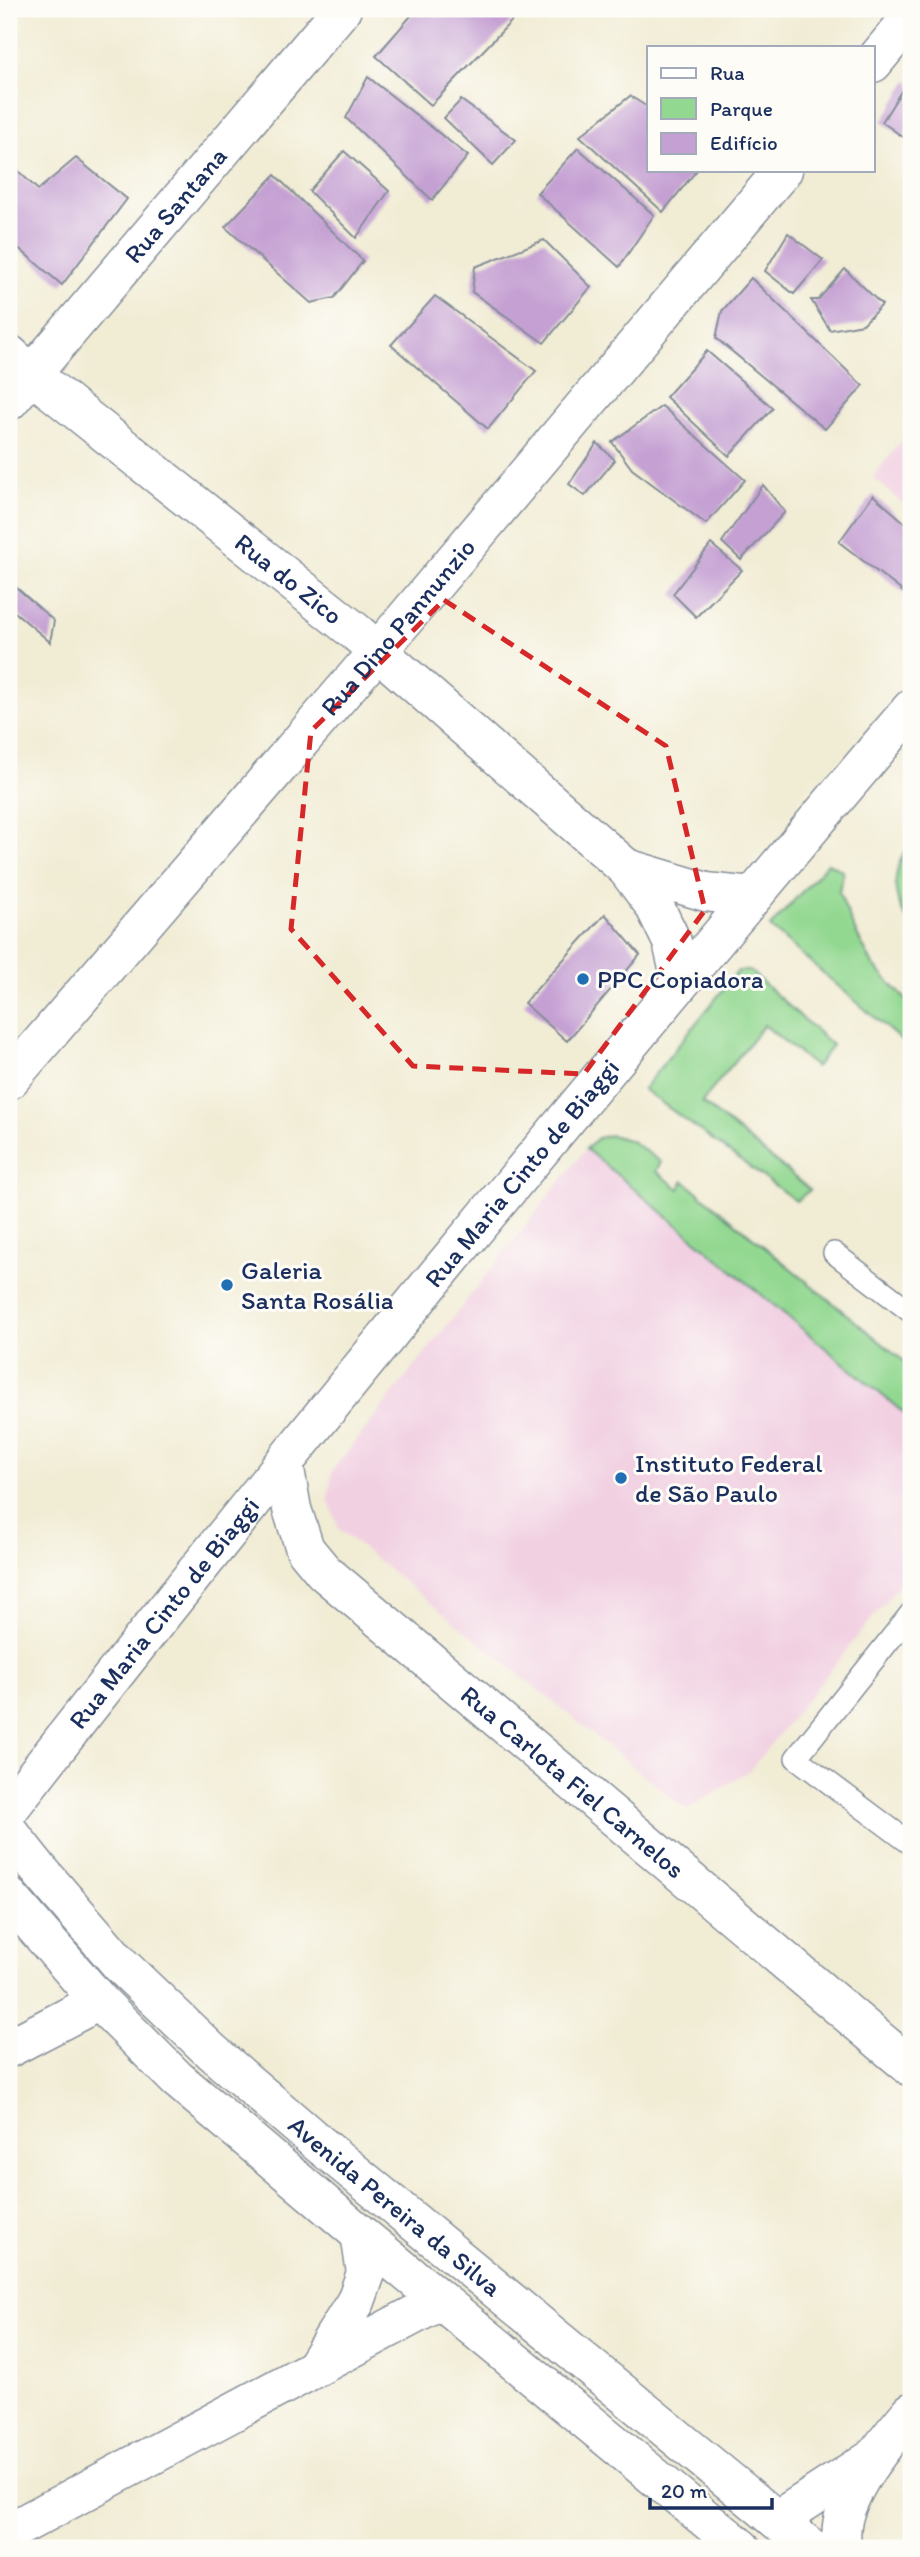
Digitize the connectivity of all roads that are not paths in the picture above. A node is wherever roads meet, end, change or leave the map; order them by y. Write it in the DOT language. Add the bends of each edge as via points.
graph roads {
  1 [pos="342,9"];
  2 [pos="911,17"];
  3 [pos="874,62"];
  4 [pos="781,172"];
  5 [pos="16,377"];
  6 [pos="378,651"];
  7 [pos="911,709"];
  8 [pos="626,867"];
  9 [pos="752,897"];
  10 [pos="681,981"];
  11 [pos="9,1080"];
  12 [pos="834,1253"];
  13 [pos="911,1312"];
  14 [pos="284,1464"];
  15 [pos="911,1613"];
  16 [pos="9,1809"];
  17 [pos="9,1832"];
  18 [pos="911,1844"];
  19 [pos="9,1897"];
  20 [pos="99,2001"];
  21 [pos="9,2048"];
  22 [pos="911,2067"];
  23 [pos="360,2234"];
  24 [pos="440,2301"];
  25 [pos="314,2369"];
  26 [pos="911,2412"];
  27 [pos="874,2456"];
  28 [pos="778,2520"];
  29 [pos="9,2532"];
  30 [pos="733,2545"];
  31 [pos="811,2548"];
  32 [pos="843,2548"];
  1 -- 5 [label="street, Rua Santana"];
  2 -- 3 [label="street"];
  4 -- 6 [label="street, Rua Dino Pannunzio"];
  5 -- 6 [label="street, Rua do Zico"];
  6 -- 8 [label="street, Rua do Zico"];
  6 -- 11 [label="street, Rua Dino Pannunzio"];
  7 -- 9 [label="street, Rua Maria Cinto de Biaggi"];
  8 -- 9 [label="street, Rua do Zico" via="706,891"];
  8 -- 10 [label="street, Rua do Zico" via="654,905 672,942"];
  9 -- 10 [label="street, Rua Maria Cinto de Biaggi"];
  10 -- 14 [label="street, Rua Maria Cinto de Biaggi"];
  12 -- 13 [label="lane"];
  14 -- 16 [label="street, Rua Maria Cinto de Biaggi"];
  14 -- 22 [label="street, Rua Carlota Fiel Carnelos" via="305,1549 324,1572"];
  15 -- 18 [label="lane" via="796,1758"];
  17 -- 28 [label="street, Avenida Pereira da Silva" via="121,1965 212,2052"];
  19 -- 20 [label="street, Avenida Pereira da Silva"];
  20 -- 21 [label="street"];
  20 -- 23 [label="street, Avenida Pereira da Silva" via="177,2079"];
  23 -- 24 [label="street, Avenida Pereira da Silva"];
  23 -- 25 [label="street" via="366,2273 356,2301"];
  24 -- 25 [label="street"];
  24 -- 30 [label="street, Avenida Pereira da Silva"];
  25 -- 29 [label="street"];
  26 -- 27 [label="street"];
  27 -- 28 [label="street"];
  27 -- 32 [label="street" via="842,2522"];
  28 -- 31 [label="street, Avenida Pereira da Silva"];
}
